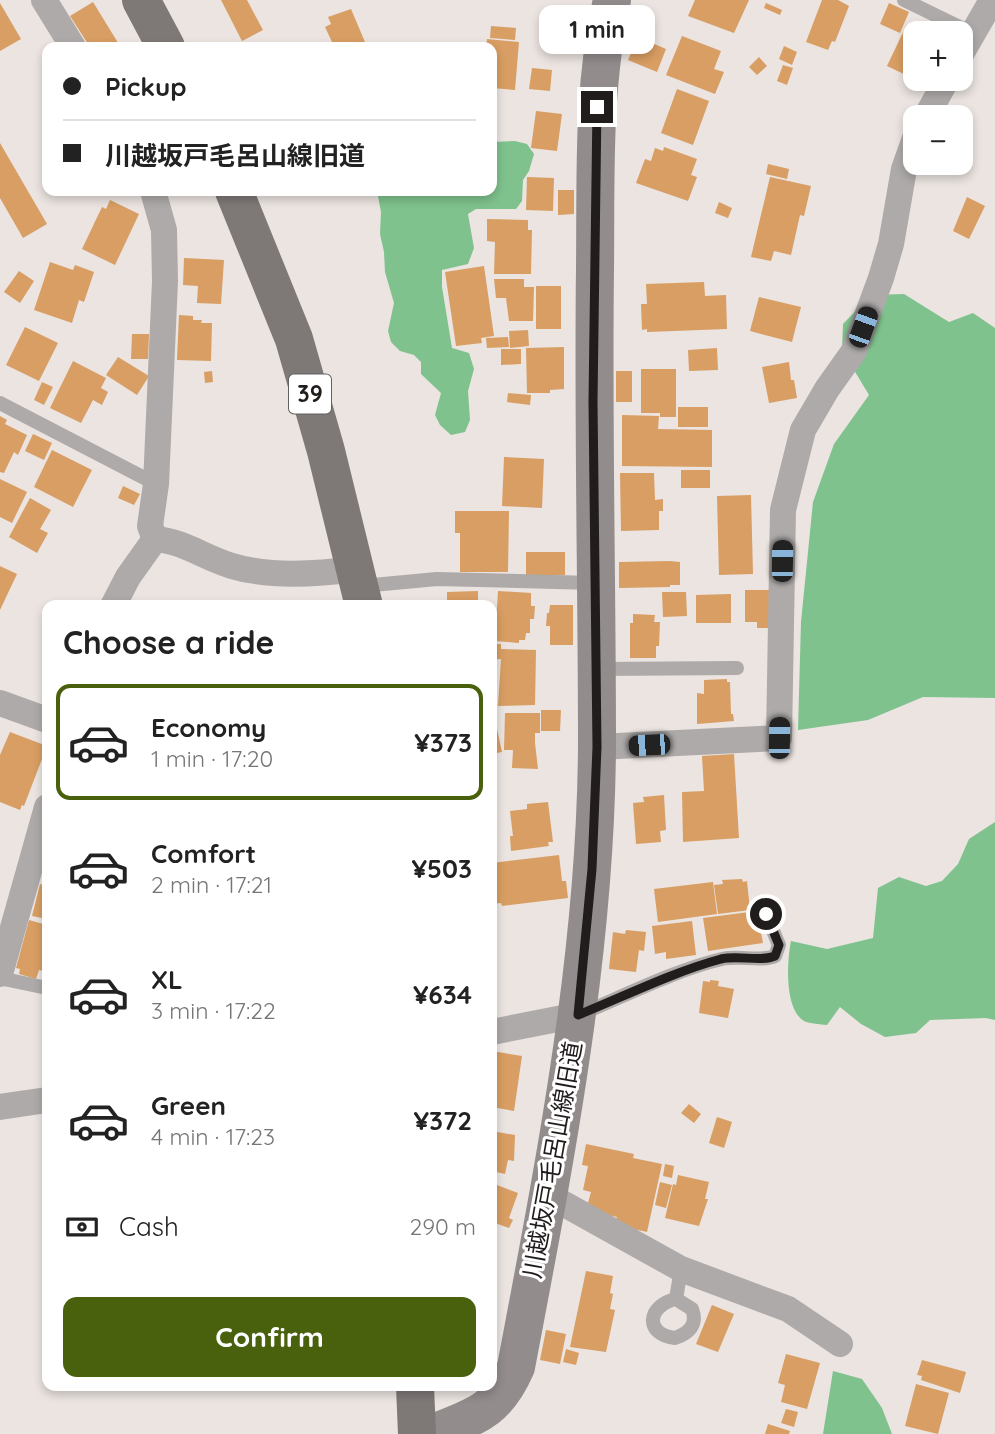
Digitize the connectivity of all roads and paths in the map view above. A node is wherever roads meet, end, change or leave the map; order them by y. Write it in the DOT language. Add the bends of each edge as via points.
graph roads {
  1 [pos="44,0"];
  2 [pos="141,0"];
  3 [pos="612,0"];
  4 [pos="904,0"];
  5 [pos="992,0"];
  6 [pos="934,21"];
  7 [pos="973,32"];
  8 [pos="70,42"];
  9 [pos="163,42"];
  10 [pos="903,175"];
  11 [pos="154,196"];
  12 [pos="236,196"];
  13 [pos="0,403"];
  14 [pos="156,484"];
  15 [pos="155,539"];
  16 [pos="596,583"];
  17 [pos="360,587"];
  18 [pos="116,600"];
  19 [pos="737,668"];
  20 [pos="596,669"];
  21 [pos="0,703"];
  22 [pos="42,718"];
  23 [pos="597,747"];
  24 [pos="42,833"];
  25 [pos="766,914"];
  26 [pos="0,976"];
  27 [pos="42,987"];
  28 [pos="578,1015"];
  29 [pos="497,1030"];
  30 [pos="42,1101"];
  31 [pos="0,1107"];
  32 [pos="548,1195"];
  33 [pos="681,1269"];
  34 [pos="676,1299"];
  35 [pos="840,1344"];
  36 [pos="415,1391"];
  37 [pos="418,1434"];
  38 [pos="431,1434"];
  1 -- 8 [label="street"];
  2 -- 9 [label="main road"];
  3 -- 16 [label="street, 川越坂戸毛呂山線旧道" via="598,86 596,148"];
  4 -- 6 [label="lane"];
  5 -- 7 [label="street"];
  10 -- 23 [label="street" via="881,278 854,351 803,430 783,510 779,738"];
  11 -- 14 [label="street" via="164,230 165,281"];
  12 -- 17 [label="main road, 39" via="294,339"];
  13 -- 14 [label="lane"];
  14 -- 15 [label="street" via="150,526"];
  15 -- 17 [label="street" via="233,567 322,574"];
  15 -- 18 [label="street"];
  16 -- 17 [label="lane" via="437,579"];
  16 -- 20 [label="street, 川越坂戸毛呂山線旧道"];
  19 -- 20 [label="lane"];
  20 -- 23 [label="street, 川越坂戸毛呂山線旧道"];
  21 -- 22 [label="street"];
  23 -- 28 [label="street, 川越坂戸毛呂山線旧道" via="592,869"];
  24 -- 26 [label="street"];
  25 -- 28 [label="lane" via="779,945 775,956 723,959"];
  26 -- 27 [label="lane"];
  28 -- 29 [label="street"];
  28 -- 32 [label="street, 川越坂戸毛呂山線旧道"];
  30 -- 31 [label="street"];
  32 -- 33 [label="street"];
  32 -- 38 [label="street, 川越坂戸毛呂山線旧道" via="516,1367 506,1389 475,1416"];
  33 -- 34 [label="lane"];
  33 -- 35 [label="street" via="788,1309"];
  36 -- 37 [label="main road"];
}
